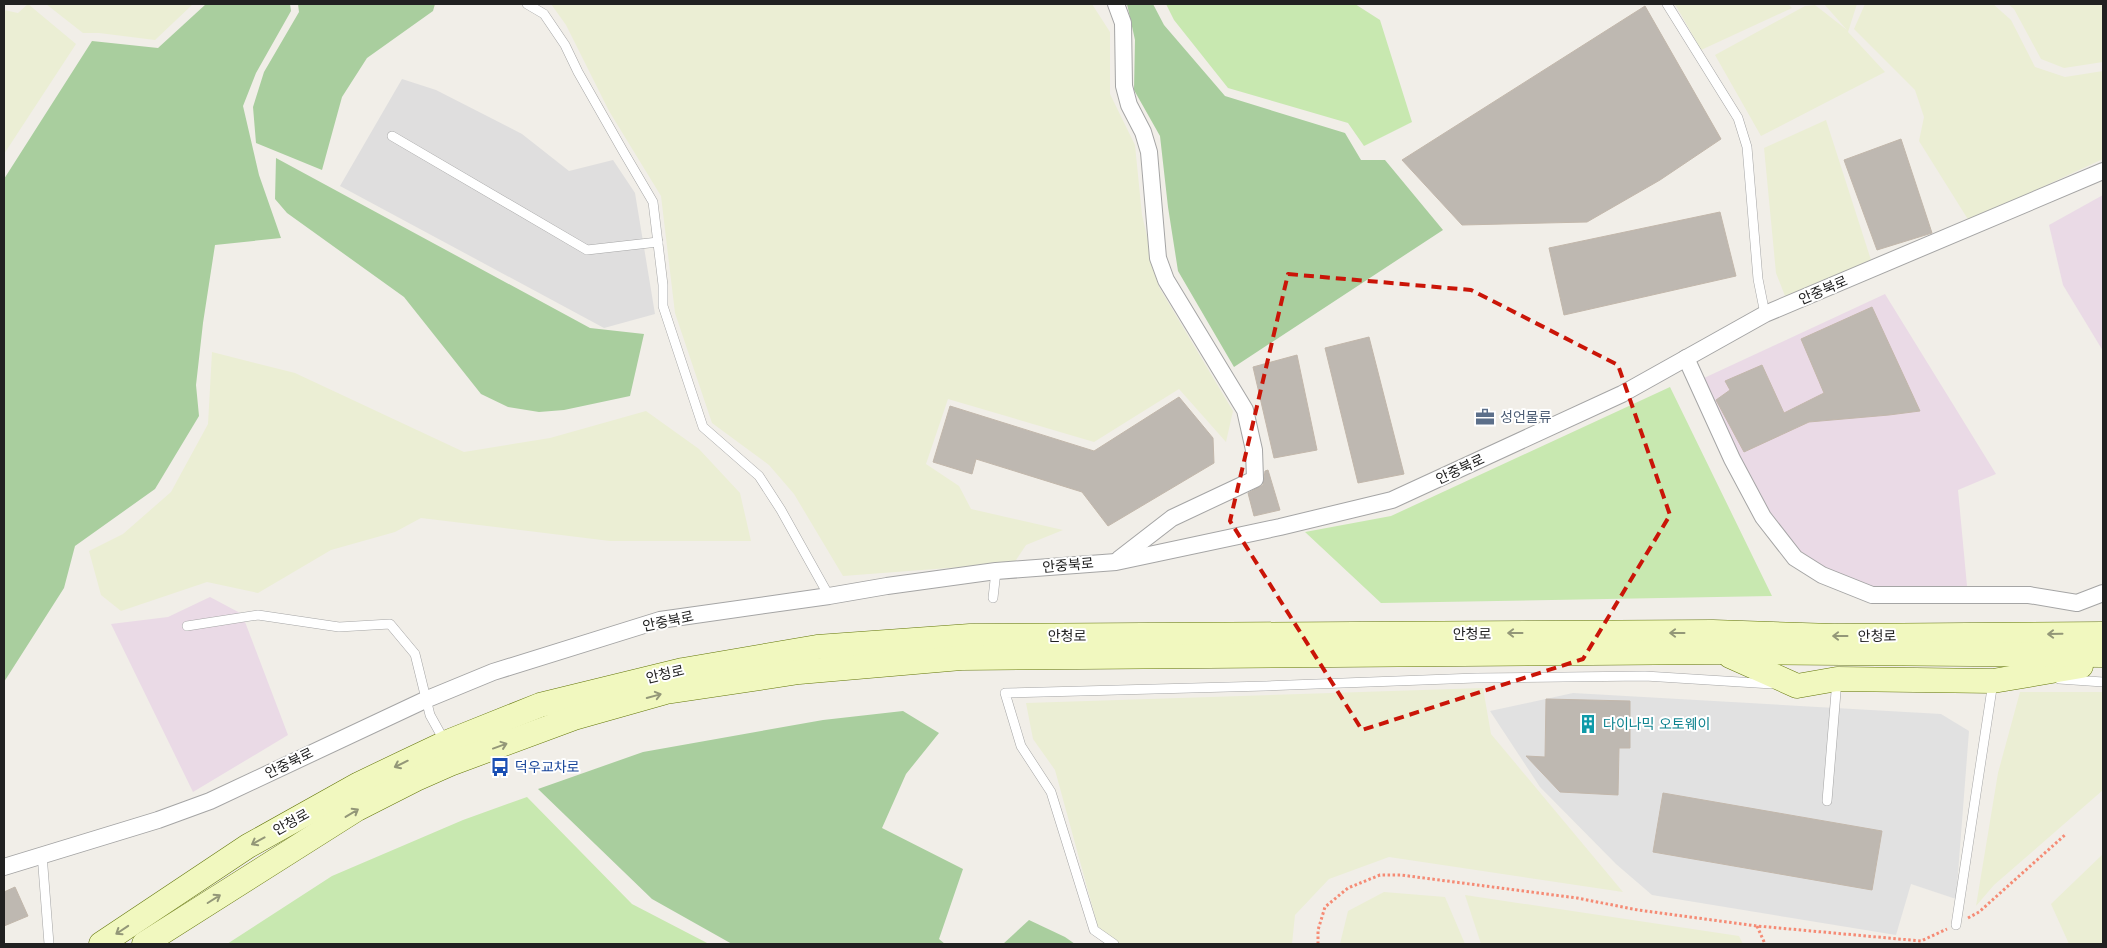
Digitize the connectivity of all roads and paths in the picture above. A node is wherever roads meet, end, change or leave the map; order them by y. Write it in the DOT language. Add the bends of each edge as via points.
graph roads {
  1 [pos="527,4"];
  2 [pos="1116,4"];
  3 [pos="1666,4"];
  4 [pos="392,136"];
  5 [pos="2103,171"];
  6 [pos="658,242"];
  7 [pos="1765,314"];
  8 [pos="1686,358"];
  9 [pos="1116,562"];
  10 [pos="996,571"];
  11 [pos="2103,593"];
  12 [pos="829,596"];
  13 [pos="993,598"];
  14 [pos="187,626"];
  15 [pos="2103,634"];
  16 [pos="1721,652"];
  17 [pos="2103,656"];
  18 [pos="2103,661"];
  19 [pos="2024,677"];
  20 [pos="1837,679"];
  21 [pos="1993,681"];
  22 [pos="2103,682"];
  23 [pos="1797,686"];
  24 [pos="425,700"];
  25 [pos="448,754"];
  26 [pos="1827,801"];
  27 [pos="2066,834"];
  28 [pos="42,854"];
  29 [pos="4,867"];
  30 [pos="187,916"];
  31 [pos="1757,926"];
  32 [pos="1956,926"];
  33 [pos="173,937"];
  34 [pos="49,944"];
  35 [pos="100,944"];
  36 [pos="144,944"];
  37 [pos="1114,944"];
  38 [pos="1318,944"];
  39 [pos="1765,944"];
  1 -- 6 [label="lane" via="544,14 565,44 653,202"];
  2 -- 9 [label="street" via="1123,23 1124,86 1149,152 1158,258 1166,280 1245,410 1254,450 1255,479 1172,518"];
  3 -- 7 [label="lane" via="1738,118 1747,147 1758,279"];
  4 -- 6 [label="lane" via="587,250"];
  5 -- 7 [label="street, 안중북로"];
  6 -- 12 [label="lane" via="663,306 703,427 759,476"];
  7 -- 8 [label="street, 안중북로"];
  8 -- 9 [label="street, 안중북로" via="1622,394 1392,500"];
  8 -- 11 [label="street" via="1732,459 1763,517 1795,558 1822,576 1872,595 2029,595 2076,603"];
  9 -- 10 [label="street, 안중북로"];
  10 -- 12 [label="street, 안중북로"];
  10 -- 13 [label="lane"];
  12 -- 24 [label="street, 안중북로" via="660,620 493,672"];
  14 -- 24 [label="lane" via="258,615 339,626 390,624 415,654"];
  15 -- 25 [label="street, 안청로, one-way" via="1834,636 1693,632 980,636 817,647 683,670 540,705"];
  16 -- 17 [label="street, 안청로"];
  16 -- 23 [label="street"];
  25 -- 16 [label="street, 안청로, one-way" via="666,692 799,672 961,658"];
  18 -- 19 [label="street"];
  19 -- 21 [label="street"];
  19 -- 22 [label="lane"];
  20 -- 21 [label="street"];
  20 -- 23 [label="street"];
  20 -- 26 [label="lane"];
  21 -- 32 [label="lane"];
  23 -- 37 [label="lane" via="1645,676 1004,693 1021,746 1051,792 1094,930"];
  24 -- 25 [label="lane"];
  24 -- 28 [label="street, 안중북로" via="210,801"];
  30 -- 25 [label="street, 안청로, one-way" via="357,809 416,779"];
  25 -- 35 [label="street, 안청로, one-way" via="359,784 248,846"];
  27 -- 32 [label="path" via="1979,912"];
  28 -- 29 [label="street, 안중북로"];
  28 -- 34 [label="lane"];
  30 -- 33 [label="lane"];
  30 -- 36 [label="street, 안청로"];
  31 -- 32 [label="path" via="1921,941"];
  31 -- 38 [label="path" via="1577,898 1380,875 1348,888 1325,907 1318,930"];
  31 -- 39 [label="path"];
}
